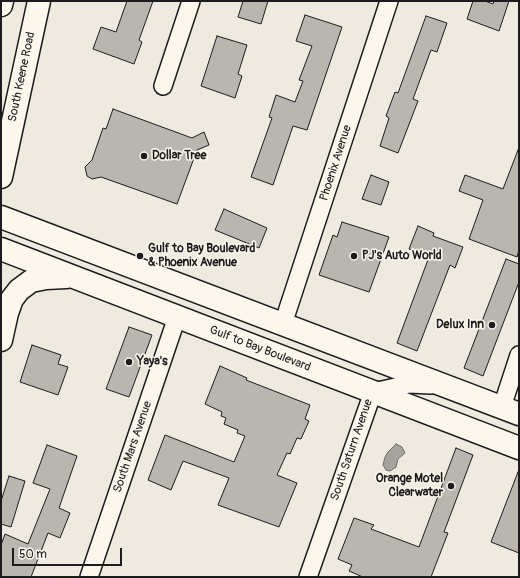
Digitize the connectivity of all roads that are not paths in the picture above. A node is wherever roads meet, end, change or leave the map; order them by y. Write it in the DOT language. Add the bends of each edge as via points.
graph roads {
  1 [pos="2,1"];
  2 [pos="39,1"];
  3 [pos="191,1"];
  4 [pos="389,1"];
  5 [pos="1,5"];
  6 [pos="163,86"];
  7 [pos="1,178"];
  8 [pos="1,217"];
  9 [pos="1,249"];
  10 [pos="71,277"];
  11 [pos="177,317"];
  12 [pos="283,324"];
  13 [pos="1,340"];
  14 [pos="519,355"];
  15 [pos="445,386"];
  16 [pos="373,392"];
  17 [pos="510,411"];
  18 [pos="519,448"];
  19 [pos="89,577"];
  20 [pos="308,577"];
  1 -- 5 [label="main road"];
  2 -- 7 [label="main road, South Keene Road"];
  3 -- 6 [label="street"];
  4 -- 12 [label="street, Phoenix Avenue"];
  8 -- 12 [label="main road"];
  9 -- 10 [label="main road, Gulf to Bay Boulevard"];
  10 -- 11 [label="main road, Gulf to Bay Boulevard"];
  10 -- 13 [label="main road" via="31,281 18,290 7,313"];
  11 -- 16 [label="main road, Gulf to Bay Boulevard"];
  11 -- 19 [label="street, South Mars Avenue"];
  12 -- 15 [label="main road"];
  14 -- 17 [label="street"];
  15 -- 16 [label="street, South Saturn Avenue" via="409,384"];
  15 -- 17 [label="main road"];
  16 -- 18 [label="main road, Gulf to Bay Boulevard"];
  16 -- 20 [label="street, South Saturn Avenue"];
}
